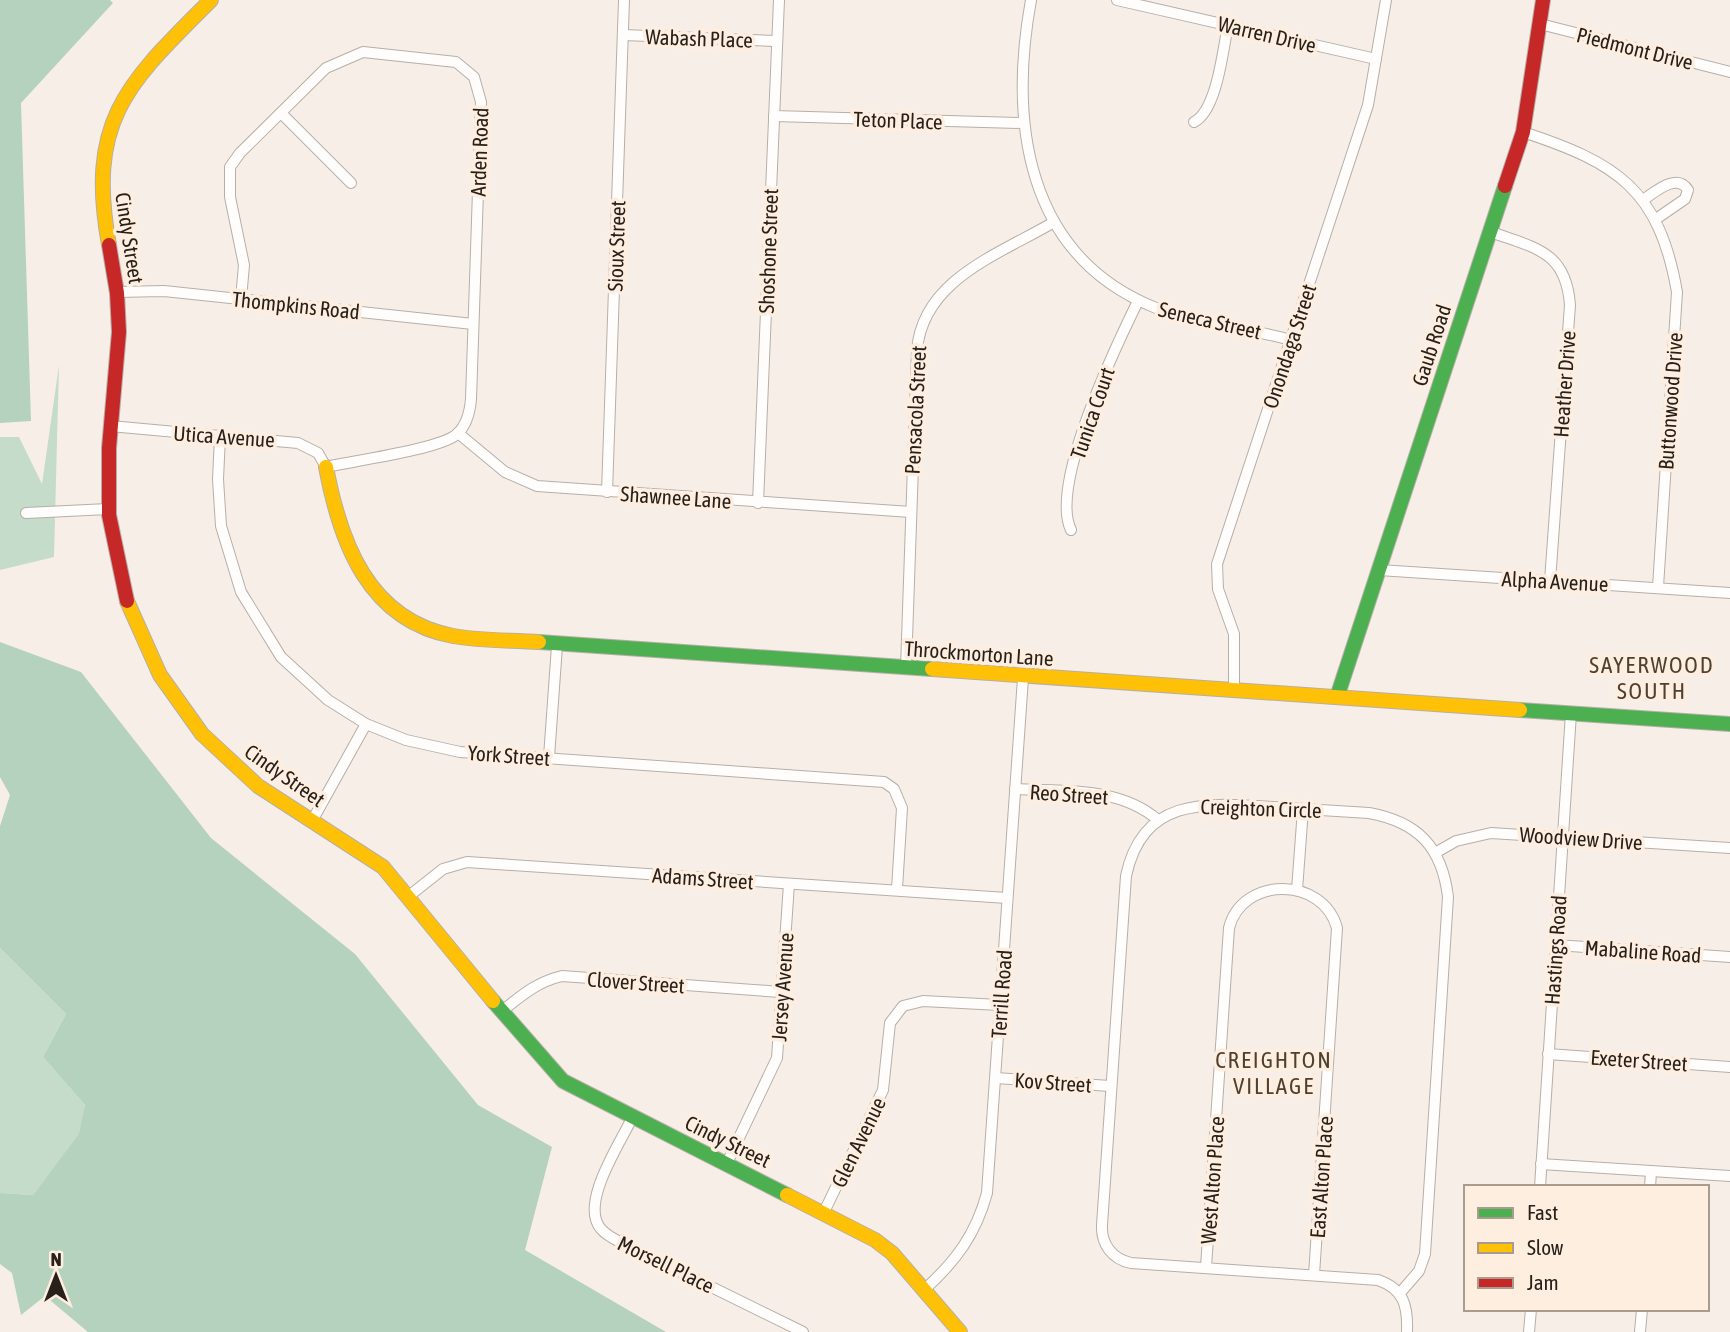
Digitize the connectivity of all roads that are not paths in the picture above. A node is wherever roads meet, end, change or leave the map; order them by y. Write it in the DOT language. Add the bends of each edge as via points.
graph roads {
  1 [pos="211,0"];
  2 [pos="624,0"];
  3 [pos="779,0"];
  4 [pos="1031,0"];
  5 [pos="1117,0"];
  6 [pos="1386,0"];
  7 [pos="1543,0"];
  8 [pos="1540,24"];
  9 [pos="1228,25"];
  10 [pos="623,36"];
  11 [pos="775,41"];
  12 [pos="1376,59"];
  13 [pos="1730,72"];
  14 [pos="281,113"];
  15 [pos="774,116"];
  16 [pos="1194,122"];
  17 [pos="1023,123"];
  18 [pos="1523,132"];
  19 [pos="351,183"];
  20 [pos="1643,200"];
  21 [pos="1656,219"];
  22 [pos="1054,222"];
  23 [pos="1491,232"];
  24 [pos="117,292"];
  25 [pos="241,299"];
  26 [pos="1138,301"];
  27 [pos="473,324"];
  28 [pos="1291,341"];
  29 [pos="110,426"];
  30 [pos="458,433"];
  31 [pos="220,437"];
  32 [pos="326,467"];
  33 [pos="607,492"];
  34 [pos="758,503"];
  35 [pos="108,509"];
  36 [pos="911,512"];
  37 [pos="26,513"];
  38 [pos="1071,530"];
  39 [pos="1379,570"];
  40 [pos="1550,582"];
  41 [pos="1658,587"];
  42 [pos="1730,593"];
  43 [pos="557,646"];
  44 [pos="906,668"];
  45 [pos="1023,678"];
  46 [pos="1234,691"];
  47 [pos="1337,697"];
  48 [pos="1571,713"];
  49 [pos="366,724"];
  50 [pos="1730,724"];
  51 [pos="549,757"];
  52 [pos="1015,789"];
  53 [pos="1303,809"];
  54 [pos="1158,820"];
  55 [pos="312,821"];
  56 [pos="1563,837"];
  57 [pos="1730,848"];
  58 [pos="1435,853"];
  59 [pos="789,884"];
  60 [pos="897,890"];
  61 [pos="1297,890"];
  62 [pos="409,897"];
  63 [pos="1007,898"];
  64 [pos="1556,946"];
  65 [pos="1730,957"];
  66 [pos="781,992"];
  67 [pos="1000,1005"];
  68 [pos="502,1012"];
  69 [pos="1548,1054"];
  70 [pos="1730,1067"];
  71 [pos="996,1078"];
  72 [pos="1110,1086"];
  73 [pos="632,1118"];
  74 [pos="727,1163"];
  75 [pos="1541,1164"];
  76 [pos="1651,1171"];
  77 [pos="1730,1176"];
  78 [pos="1540,1185"];
  79 [pos="1650,1185"];
  80 [pos="824,1212"];
  81 [pos="1206,1267"];
  82 [pos="1314,1275"];
  83 [pos="924,1290"];
  84 [pos="1400,1293"];
  85 [pos="1531,1311"];
  86 [pos="1642,1311"];
  87 [pos="803,1332"];
  88 [pos="960,1332"];
  89 [pos="1407,1332"];
  90 [pos="1529,1332"];
  91 [pos="1640,1332"];
  1 -- 24 [label="street, Cindy Street" via="139,74 108,131 100,184"];
  2 -- 10 [label="street, Sioux Street"];
  3 -- 11 [label="street, Shoshone Street"];
  4 -- 17 [label="street, Seneca Street" via="1021,63"];
  5 -- 9 [label="street, Warren Drive"];
  6 -- 12 [label="street, Onondaga Street"];
  7 -- 8 [label="street, Gaub Road"];
  8 -- 13 [label="street, Piedmont Drive"];
  8 -- 18 [label="street, Gaub Road"];
  9 -- 12 [label="street, Warren Drive"];
  9 -- 16 [label="street" via="1211,100 1206,113"];
  10 -- 11 [label="street, Wabash Place"];
  10 -- 33 [label="street, Sioux Street"];
  11 -- 15 [label="street, Shoshone Street"];
  12 -- 28 [label="street, Onondaga Street" via="1353,156"];
  14 -- 19 [label="street"];
  14 -- 25 [label="street, Arden Road" via="234,159 228,175 244,265"];
  14 -- 27 [label="street, Arden Road" via="326,68 363,52 448,60 469,71 481,102"];
  15 -- 17 [label="street, Teton Place"];
  15 -- 34 [label="street, Shoshone Street"];
  17 -- 22 [label="street, Seneca Street" via="1034,174"];
  18 -- 20 [label="street, Buttonwood Drive" via="1590,156 1625,180"];
  18 -- 23 [label="street, Gaub Road"];
  20 -- 21 [label="street, Buttonwood Drive"];
  20 -- 21 [label="street" via="1668,184 1685,185 1685,199"];
  21 -- 41 [label="street, Buttonwood Drive" via="1670,252 1677,292"];
  22 -- 26 [label="street, Seneca Street" via="1093,267"];
  22 -- 36 [label="street, Pensacola Street" via="955,280 921,322"];
  23 -- 39 [label="street, Gaub Road"];
  23 -- 40 [label="street, Heather Drive" via="1542,250 1568,281"];
  24 -- 25 [label="street, Thompkins Road" via="164,291"];
  24 -- 29 [label="street, Cindy Street" via="119,344"];
  25 -- 27 [label="street, Thompkins Road"];
  26 -- 28 [label="street, Seneca Street" via="1177,316"];
  26 -- 38 [label="street, Tunica Court" via="1104,373 1082,438 1066,498 1065,515"];
  27 -- 30 [label="street, Arden Road" via="470,413"];
  28 -- 46 [label="street, Onondaga Street" via="1217,564 1218,589 1234,634"];
  29 -- 31 [label="street, Utica Avenue"];
  29 -- 35 [label="street, Cindy Street"];
  30 -- 32 [label="street" via="447,441"];
  30 -- 33 [label="street, Shawnee Lane" via="521,481"];
  31 -- 32 [label="street, Utica Avenue" via="298,443 318,453"];
  31 -- 49 [label="street, York Street" via="221,526 241,592 281,657 328,700"];
  32 -- 43 [label="street, Throckmorton Lane" via="348,554 368,584 393,609 452,636"];
  33 -- 34 [label="street, Shawnee Lane"];
  34 -- 36 [label="street, Shawnee Lane"];
  35 -- 37 [label="street"];
  35 -- 55 [label="street, Cindy Street" via="127,600 168,690 233,766"];
  36 -- 44 [label="street, Pensacola Street"];
  39 -- 40 [label="street, Alpha Avenue"];
  39 -- 47 [label="street, Gaub Road"];
  40 -- 41 [label="street, Alpha Avenue"];
  41 -- 42 [label="street, Alpha Avenue"];
  43 -- 44 [label="street, Throckmorton Lane"];
  43 -- 51 [label="street"];
  44 -- 45 [label="street, Throckmorton Lane"];
  45 -- 46 [label="street, Throckmorton Lane"];
  45 -- 52 [label="street, Terrill Road"];
  46 -- 47 [label="street, Throckmorton Lane"];
  47 -- 48 [label="street, Throckmorton Lane"];
  48 -- 50 [label="street, Throckmorton Lane"];
  48 -- 56 [label="street, Hastings Road"];
  49 -- 51 [label="street, York Street" via="442,749"];
  49 -- 55 [label="street"];
  51 -- 60 [label="street, York Street" via="884,782 894,789 902,808"];
  52 -- 54 [label="street, Reo Street" via="1124,799"];
  52 -- 63 [label="street, Terrill Road"];
  53 -- 54 [label="street, Creighton Circle" via="1209,803"];
  53 -- 58 [label="street, Creighton Circle" via="1393,818 1411,827"];
  53 -- 61 [label="street"];
  54 -- 72 [label="street, Creighton Circle" via="1135,848 1126,876"];
  55 -- 62 [label="street, Cindy Street" via="367,853"];
  56 -- 57 [label="street, Woodview Drive"];
  56 -- 58 [label="street, Woodview Drive" via="1474,835"];
  56 -- 64 [label="street, Hastings Road"];
  58 -- 84 [label="street, Creighton Circle" via="1448,897 1425,1254 1419,1271"];
  59 -- 60 [label="street, Adams Street"];
  59 -- 62 [label="street, Adams Street" via="467,862 443,869"];
  59 -- 66 [label="street, Jersey Avenue"];
  60 -- 63 [label="street, Adams Street"];
  61 -- 81 [label="street, West Alton Place" via="1271,890 1250,897 1236,910 1230,928"];
  61 -- 82 [label="street, East Alton Place" via="1324,903 1337,928"];
  62 -- 68 [label="street, Cindy Street"];
  63 -- 67 [label="street, Terrill Road"];
  64 -- 65 [label="street, Mabaline Road"];
  64 -- 69 [label="street, Hastings Road"];
  66 -- 68 [label="street, Clover Street" via="562,976 545,980"];
  66 -- 74 [label="street, Jersey Avenue" via="777,1058"];
  67 -- 71 [label="street, Terrill Road"];
  67 -- 80 [label="street, Glen Avenue" via="923,1001 902,1006 895,1013 887,1034 883,1090"];
  68 -- 73 [label="street, Cindy Street" via="563,1081"];
  69 -- 70 [label="street, Exeter Street"];
  69 -- 75 [label="street, Hastings Road"];
  71 -- 72 [label="street, Kov Street"];
  71 -- 83 [label="street, Terrill Road" via="982,1212 959,1256"];
  72 -- 81 [label="street, Creighton Circle" via="1101,1225 1104,1243 1124,1262"];
  73 -- 74 [label="street, Cindy Street"];
  73 -- 87 [label="street, Morsell Place" via="594,1200 600,1229"];
  74 -- 80 [label="street, Cindy Street"];
  75 -- 76 [label="street"];
  75 -- 78 [label="street, Hastings Road"];
  76 -- 77 [label="street"];
  76 -- 79 [label="street"];
  80 -- 83 [label="street, Cindy Street" via="892,1253"];
  81 -- 82 [label="street, Creighton Circle"];
  82 -- 84 [label="street, Creighton Circle" via="1378,1280"];
  83 -- 88 [label="street, Cindy Street"];
  84 -- 89 [label="street" via="1408,1312"];
  85 -- 90 [label="street"];
  86 -- 91 [label="street"];
}
